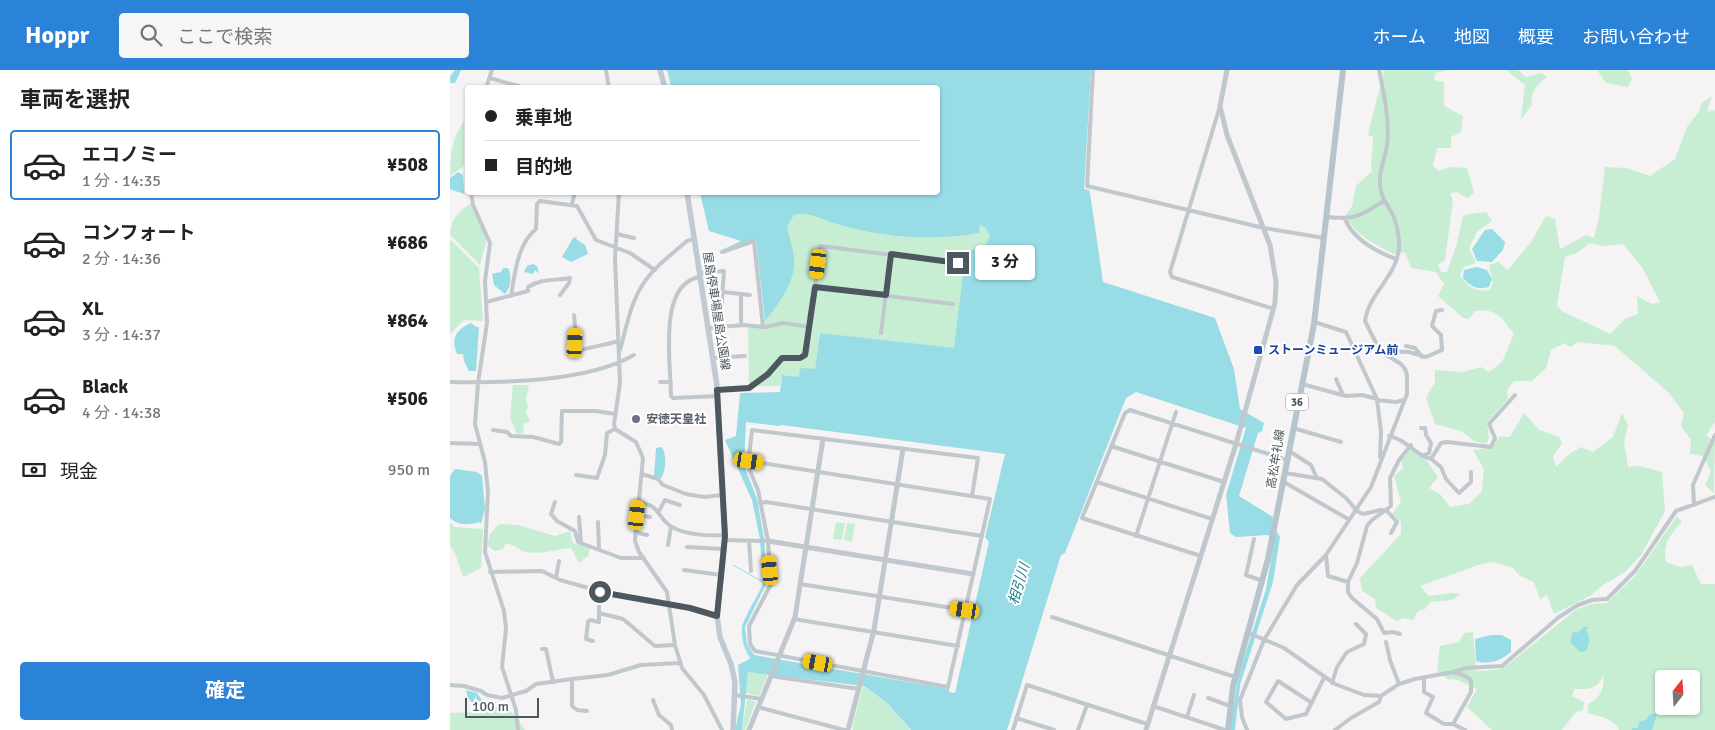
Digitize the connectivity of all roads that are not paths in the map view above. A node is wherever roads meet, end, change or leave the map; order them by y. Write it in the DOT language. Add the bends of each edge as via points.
graph roads {
  1 [pos="492,70"];
  2 [pos="606,70"];
  3 [pos="660,70"];
  4 [pos="1093,70"];
  5 [pos="1227,70"];
  6 [pos="1343,70"];
  7 [pos="1379,70"];
  8 [pos="490,78"];
  9 [pos="487,85"];
  10 [pos="514,85"];
  11 [pos="608,85"];
  12 [pos="664,85"];
  13 [pos="1220,106"];
  14 [pos="471,195"];
  15 [pos="574,195"];
  16 [pos="619,195"];
  17 [pos="687,195"];
  18 [pos="1384,200"];
  19 [pos="572,204"];
  20 [pos="1189,210"];
  21 [pos="1326,217"];
  22 [pos="1345,219"];
  23 [pos="1264,228"];
  24 [pos="617,234"];
  25 [pos="634,238"];
  26 [pos="1324,238"];
  27 [pos="694,239"];
  28 [pos="616,249"];
  29 [pos="722,252"];
  30 [pos="891,254"];
  31 [pos="1396,258"];
  32 [pos="958,263"];
  33 [pos="655,270"];
  34 [pos="700,275"];
  35 [pos="815,287"];
  36 [pos="723,292"];
  37 [pos="741,294"];
  38 [pos="750,295"];
  39 [pos="886,295"];
  40 [pos="511,296"];
  41 [pos="560,296"];
  42 [pos="486,302"];
  43 [pos="953,304"];
  44 [pos="1274,309"];
  45 [pos="1442,310"];
  46 [pos="574,315"];
  47 [pos="1314,322"];
  48 [pos="741,325"];
  49 [pos="720,327"];
  50 [pos="763,327"];
  51 [pos="810,327"];
  52 [pos="708,328"];
  53 [pos="881,333"];
  54 [pos="618,341"];
  55 [pos="1406,346"];
  56 [pos="577,349"];
  57 [pos="1380,350"];
  58 [pos="569,355"];
  59 [pos="618,355"];
  60 [pos="634,355"];
  61 [pos="745,356"];
  62 [pos="1422,357"];
  63 [pos="712,358"];
  64 [pos="618,364"];
  65 [pos="1336,379"];
  66 [pos="450,382"];
  67 [pos="660,382"];
  68 [pos="671,382"];
  69 [pos="478,383"];
  70 [pos="1302,384"];
  71 [pos="717,393"];
  72 [pos="1343,395"];
  73 [pos="1515,395"];
  74 [pos="1377,399"];
  75 [pos="1404,400"];
  76 [pos="1176,412"];
  77 [pos="615,414"];
  78 [pos="1172,424"];
  79 [pos="1292,428"];
  80 [pos="1421,428"];
  81 [pos="615,429"];
  82 [pos="493,430"];
  83 [pos="1715,435"];
  84 [pos="1389,436"];
  85 [pos="823,439"];
  86 [pos="1341,442"];
  87 [pos="450,443"];
  88 [pos="480,444"];
  89 [pos="1238,445"];
  90 [pos="1411,445"];
  91 [pos="1111,446"];
  92 [pos="903,449"];
  93 [pos="1289,451"];
  94 [pos="1422,456"];
  95 [pos="1431,459"];
  96 [pos="1288,460"];
  97 [pos="749,461"];
  98 [pos="1160,461"];
  99 [pos="1380,462"];
  100 [pos="818,472"];
  101 [pos="1471,472"];
  102 [pos="1285,473"];
  103 [pos="642,474"];
  104 [pos="576,475"];
  105 [pos="1316,476"];
  106 [pos="1096,482"];
  107 [pos="1224,482"];
  108 [pos="1284,482"];
  109 [pos="897,484"];
  110 [pos="722,494"];
  111 [pos="972,496"];
  112 [pos="1715,497"];
  113 [pos="1148,499"];
  114 [pos="555,502"];
  115 [pos="638,502"];
  116 [pos="760,503"];
  117 [pos="680,505"];
  118 [pos="1694,505"];
  119 [pos="1355,509"];
  120 [pos="812,510"];
  121 [pos="1387,511"];
  122 [pos="659,512"];
  123 [pos="637,515"];
  124 [pos="579,517"];
  125 [pos="650,517"];
  126 [pos="1348,519"];
  127 [pos="1212,520"];
  128 [pos="598,522"];
  129 [pos="891,522"];
  130 [pos="671,527"];
  131 [pos="635,532"];
  132 [pos="1391,533"];
  133 [pos="647,535"];
  134 [pos="982,536"];
  135 [pos="1136,536"];
  136 [pos="725,538"];
  137 [pos="1254,539"];
  138 [pos="749,541"];
  139 [pos="766,541"];
  140 [pos="580,543"];
  141 [pos="668,545"];
  142 [pos="688,547"];
  143 [pos="806,547"];
  144 [pos="724,548"];
  145 [pos="599,549"];
  146 [pos="1326,555"];
  147 [pos="1201,556"];
  148 [pos="644,558"];
  149 [pos="886,560"];
  150 [pos="559,561"];
  151 [pos="745,561"];
  152 [pos="750,562"];
  153 [pos="684,570"];
  154 [pos="750,571"];
  155 [pos="490,572"];
  156 [pos="973,574"];
  157 [pos="721,575"];
  158 [pos="556,578"];
  159 [pos="1263,581"];
  160 [pos="1348,582"];
  161 [pos="800,584"];
  162 [pos="600,592"];
  163 [pos="880,596"];
  164 [pos="669,605"];
  165 [pos="965,610"];
  166 [pos="599,613"];
  167 [pos="717,616"];
  168 [pos="1052,616"];
  169 [pos="794,619"];
  170 [pos="1356,624"];
  171 [pos="874,633"];
  172 [pos="1249,633"];
  173 [pos="1400,634"];
  174 [pos="1264,640"];
  175 [pos="593,641"];
  176 [pos="1386,642"];
  177 [pos="675,645"];
  178 [pos="958,646"];
  179 [pos="542,649"];
  180 [pos="1169,655"];
  181 [pos="778,658"];
  182 [pos="679,663"];
  183 [pos="1453,672"];
  184 [pos="863,673"];
  185 [pos="771,675"];
  186 [pos="1236,677"];
  187 [pos="1424,677"];
  188 [pos="1324,678"];
  189 [pos="572,679"];
  190 [pos="553,682"];
  191 [pos="1332,683"];
  192 [pos="1399,684"];
  193 [pos="450,685"];
  194 [pos="859,688"];
  195 [pos="738,695"];
  196 [pos="1194,695"];
  197 [pos="511,696"];
  198 [pos="1381,696"];
  199 [pos="1208,698"];
  200 [pos="761,699"];
  201 [pos="653,700"];
  202 [pos="1312,702"];
  203 [pos="1087,704"];
  204 [pos="1153,706"];
  205 [pos="1230,706"];
  206 [pos="758,707"];
  207 [pos="588,711"];
  208 [pos="1187,717"];
  209 [pos="1016,718"];
  210 [pos="1453,724"];
  211 [pos="1147,727"];
  212 [pos="518,730"];
  213 [pos="672,730"];
  214 [pos="722,730"];
  215 [pos="732,730"];
  216 [pos="749,730"];
  217 [pos="844,730"];
  218 [pos="848,730"];
  219 [pos="1012,730"];
  220 [pos="1054,730"];
  221 [pos="1078,730"];
  222 [pos="1227,730"];
  223 [pos="1247,730"];
  224 [pos="1335,730"];
  225 [pos="1465,730"];
  1 -- 8 [label="street"];
  2 -- 11 [label="street"];
  3 -- 12 [label="main road"];
  4 -- 20 [label="street" via="1087,186"];
  5 -- 13 [label="street"];
  6 -- 21 [label="main road, 高松牟礼線 / 36"];
  7 -- 18 [label="street" via="1387,136 1380,170"];
  8 -- 9 [label="street"];
  8 -- 10 [label="street"];
  13 -- 20 [label="street"];
  13 -- 23 [label="street" via="1230,142"];
  14 -- 42 [label="street" via="490,243"];
  15 -- 19 [label="street"];
  16 -- 24 [label="street"];
  17 -- 27 [label="main road, 屋島停車場屋島公園線"];
  18 -- 22 [label="street" via="1357,218"];
  18 -- 31 [label="street" via="1397,230"];
  19 -- 28 [label="street" via="580,209 586,227 596,240"];
  19 -- 40 [label="street" via="540,201 537,204 536,229 530,234 517,261"];
  20 -- 23 [label="street"];
  20 -- 44 [label="street" via="1170,272 1172,277"];
  21 -- 22 [label="street"];
  21 -- 26 [label="main road, 高松牟礼線 / 36"];
  22 -- 31 [label="street" via="1357,236 1380,252"];
  23 -- 26 [label="street"];
  23 -- 44 [label="street" via="1275,270"];
  24 -- 25 [label="street"];
  24 -- 28 [label="street"];
  26 -- 47 [label="main road, 高松牟礼線 / 36"];
  27 -- 33 [label="street" via="687,241"];
  27 -- 34 [label="main road, 屋島停車場屋島公園線"];
  28 -- 33 [label="street" via="630,253"];
  28 -- 54 [label="street"];
  29 -- 50 [label="street" via="754,242"];
  30 -- 32 [label="street"];
  30 -- 35 [label="street" via="820,246"];
  30 -- 39 [label="street"];
  31 -- 57 [label="street" via="1366,316 1367,327"];
  33 -- 59 [label="street" via="635,299"];
  34 -- 36 [label="street" via="724,271"];
  34 -- 52 [label="main road, 屋島停車場屋島公園線"];
  34 -- 68 [label="street" via="682,284 669,321"];
  35 -- 39 [label="street"];
  35 -- 51 [label="street"];
  36 -- 37 [label="street"];
  36 -- 49 [label="street"];
  37 -- 38 [label="street"];
  37 -- 48 [label="street"];
  39 -- 43 [label="street"];
  39 -- 53 [label="street"];
  40 -- 41 [label="street" via="528,291 528,287 540,279 570,278"];
  40 -- 42 [label="street"];
  42 -- 69 [label="street" via="487,324"];
  44 -- 89 [label="street"];
  45 -- 62 [label="street" via="1436,312 1432,326 1442,335 1442,350"];
  46 -- 56 [label="street"];
  47 -- 70 [label="main road, 高松牟礼線 / 36"];
  47 -- 74 [label="street" via="1346,332"];
  48 -- 49 [label="street"];
  48 -- 50 [label="street"];
  49 -- 52 [label="street"];
  50 -- 51 [label="street" via="783,323"];
  51 -- 71 [label="street" via="803,357 782,358 749,388"];
  52 -- 63 [label="main road, 屋島停車場屋島公園線"];
  54 -- 56 [label="street" via="596,348"];
  54 -- 59 [label="street"];
  55 -- 62 [label="street" via="1415,348"];
  56 -- 58 [label="street"];
  57 -- 62 [label="street" via="1409,352"];
  57 -- 75 [label="street" via="1405,369 1407,394"];
  59 -- 64 [label="street"];
  60 -- 64 [label="street"];
  61 -- 63 [label="street"];
  63 -- 71 [label="main road, 屋島停車場屋島公園線"];
  64 -- 69 [label="street" via="560,378"];
  64 -- 77 [label="street" via="620,383"];
  65 -- 72 [label="street"];
  66 -- 69 [label="street"];
  67 -- 68 [label="street"];
  68 -- 71 [label="street" via="673,398"];
  69 -- 88 [label="street" via="475,424"];
  70 -- 72 [label="street"];
  70 -- 79 [label="main road, 高松牟礼線 / 36"];
  71 -- 110 [label="main road, 屋島停車場屋島公園線"];
  72 -- 74 [label="street"];
  73 -- 95 [label="street" via="1489,424 1495,438 1491,446 1441,443"];
  74 -- 75 [label="street"];
  74 -- 99 [label="street"];
  75 -- 84 [label="street"];
  76 -- 78 [label="street"];
  77 -- 81 [label="street"];
  77 -- 82 [label="street" via="562,411 559,444"];
  78 -- 89 [label="street"];
  78 -- 91 [label="street" via="1130,410 1125,413"];
  78 -- 98 [label="street"];
  79 -- 86 [label="street"];
  79 -- 93 [label="main road, 高松牟礼線 / 36"];
  80 -- 94 [label="street" via="1425,428 1431,443 1430,453"];
  81 -- 103 [label="street" via="639,445 643,458"];
  81 -- 104 [label="street" via="607,433 605,455 597,478"];
  83 -- 118 [label="street" via="1692,485"];
  84 -- 90 [label="street"];
  84 -- 99 [label="street"];
  85 -- 92 [label="street"];
  85 -- 97 [label="street" via="752,430"];
  85 -- 100 [label="street"];
  87 -- 88 [label="street"];
  88 -- 155 [label="street" via="488,492 484,544"];
  89 -- 96 [label="street"];
  89 -- 107 [label="street"];
  90 -- 94 [label="street"];
  90 -- 121 [label="street" via="1390,478 1392,506"];
  91 -- 98 [label="street"];
  91 -- 106 [label="street"];
  92 -- 109 [label="street"];
  92 -- 111 [label="street" via="978,458"];
  93 -- 96 [label="main road, 高松牟礼線 / 36"];
  93 -- 105 [label="street" via="1311,465"];
  94 -- 95 [label="street"];
  95 -- 101 [label="street" via="1441,467 1459,494 1470,482"];
  96 -- 102 [label="main road, 高松牟礼線 / 36"];
  97 -- 100 [label="street"];
  97 -- 116 [label="street"];
  98 -- 107 [label="street"];
  98 -- 113 [label="street"];
  99 -- 119 [label="street" via="1380,470 1371,487"];
  100 -- 109 [label="street"];
  100 -- 120 [label="street"];
  102 -- 105 [label="street"];
  102 -- 108 [label="main road, 高松牟礼線 / 36"];
  103 -- 110 [label="street" via="687,494 704,497"];
  103 -- 115 [label="street"];
  105 -- 119 [label="street" via="1330,484"];
  106 -- 113 [label="street"];
  106 -- 135 [label="street" via="1082,518"];
  107 -- 127 [label="street"];
  108 -- 126 [label="street"];
  108 -- 159 [label="main road, 高松牟礼線 / 36"];
  109 -- 111 [label="street"];
  109 -- 129 [label="street"];
  110 -- 136 [label="main road, 屋島停車場屋島公園線"];
  111 -- 134 [label="street" via="990,499"];
  112 -- 118 [label="street"];
  113 -- 127 [label="street"];
  113 -- 135 [label="street"];
  114 -- 140 [label="street" via="551,514 575,531"];
  115 -- 122 [label="street"];
  115 -- 123 [label="street"];
  116 -- 120 [label="street"];
  116 -- 139 [label="street"];
  117 -- 122 [label="street" via="664,500"];
  118 -- 183 [label="street" via="1676,511 1635,571 1607,599 1578,605 1559,617 1502,666"];
  119 -- 121 [label="street" via="1363,514"];
  119 -- 126 [label="street"];
  120 -- 129 [label="street"];
  120 -- 143 [label="street"];
  121 -- 132 [label="street" via="1397,522"];
  121 -- 160 [label="street" via="1367,526"];
  122 -- 130 [label="street"];
  123 -- 125 [label="street"];
  123 -- 131 [label="street"];
  124 -- 140 [label="street"];
  126 -- 146 [label="street"];
  127 -- 147 [label="street"];
  128 -- 145 [label="street"];
  129 -- 134 [label="street"];
  129 -- 149 [label="street"];
  130 -- 136 [label="street"];
  130 -- 141 [label="street"];
  131 -- 133 [label="street"];
  131 -- 148 [label="street" via="636,545"];
  134 -- 156 [label="street"];
  135 -- 147 [label="street"];
  136 -- 138 [label="street"];
  136 -- 144 [label="main road, 屋島停車場屋島公園線"];
  137 -- 159 [label="street" via="1246,575"];
  138 -- 139 [label="street"];
  138 -- 152 [label="street"];
  139 -- 143 [label="street"];
  139 -- 181 [label="street" via="771,584 749,626 750,644 755,651"];
  140 -- 145 [label="street"];
  142 -- 144 [label="street"];
  143 -- 149 [label="street"];
  143 -- 161 [label="street"];
  144 -- 157 [label="main road, 屋島停車場屋島公園線"];
  145 -- 148 [label="street" via="621,558"];
  146 -- 160 [label="street" via="1328,576"];
  146 -- 174 [label="street" via="1297,584"];
  147 -- 180 [label="street"];
  148 -- 164 [label="street" via="666,588"];
  149 -- 156 [label="street"];
  149 -- 163 [label="street"];
  150 -- 158 [label="street"];
  151 -- 152 [label="street"];
  152 -- 154 [label="street"];
  153 -- 157 [label="street"];
  155 -- 158 [label="street" via="537,571"];
  155 -- 197 [label="street" via="504,611 506,628 502,667"];
  156 -- 165 [label="street"];
  157 -- 167 [label="main road, 屋島停車場屋島公園線"];
  158 -- 162 [label="street"];
  159 -- 172 [label="main road, 高松牟礼線 / 36"];
  160 -- 173 [label="street" via="1352,598 1377,619 1384,633"];
  161 -- 163 [label="street"];
  161 -- 169 [label="street"];
  162 -- 164 [label="street"];
  162 -- 166 [label="street"];
  163 -- 165 [label="street"];
  163 -- 171 [label="street"];
  164 -- 167 [label="street"];
  164 -- 177 [label="street"];
  165 -- 178 [label="street"];
  166 -- 175 [label="street" via="599,622 588,622 586,639"];
  166 -- 177 [label="street" via="623,619 655,646"];
  167 -- 195 [label="main road, 屋島停車場屋島公園線"];
  168 -- 180 [label="street"];
  169 -- 171 [label="street"];
  169 -- 181 [label="street"];
  170 -- 191 [label="street" via="1366,634 1364,644 1347,652"];
  171 -- 178 [label="street"];
  171 -- 184 [label="street"];
  172 -- 174 [label="street"];
  172 -- 186 [label="main road, 高松牟礼線 / 36"];
  174 -- 188 [label="street" via="1284,648"];
  174 -- 223 [label="street" via="1240,700"];
  176 -- 192 [label="street"];
  177 -- 182 [label="street"];
  178 -- 184 [label="street" via="948,687"];
  179 -- 190 [label="street" via="546,650"];
  180 -- 186 [label="street"];
  180 -- 204 [label="street"];
  181 -- 184 [label="street"];
  181 -- 185 [label="street"];
  182 -- 189 [label="street" via="641,665 608,675"];
  182 -- 214 [label="street" via="704,695"];
  183 -- 187 [label="street"];
  183 -- 210 [label="street" via="1471,680 1472,686"];
  184 -- 194 [label="street"];
  185 -- 194 [label="street"];
  185 -- 200 [label="street"];
  186 -- 205 [label="main road, 高松牟礼線 / 36"];
  187 -- 192 [label="street"];
  187 -- 210 [label="street" via="1424,692 1433,697 1426,714 1444,724"];
  188 -- 191 [label="street"];
  188 -- 202 [label="street"];
  189 -- 190 [label="street"];
  189 -- 207 [label="street" via="572,706"];
  190 -- 197 [label="street" via="536,684"];
  191 -- 198 [label="street" via="1364,695"];
  192 -- 198 [label="street"];
  193 -- 197 [label="street" via="464,686 495,698"];
  194 -- 218 [label="street"];
  195 -- 200 [label="street"];
  195 -- 215 [label="main road, 屋島停車場屋島公園線"];
  196 -- 208 [label="street"];
  197 -- 212 [label="street"];
  198 -- 224 [label="street" via="1379,702"];
  199 -- 205 [label="street"];
  200 -- 206 [label="street"];
  201 -- 213 [label="street" via="659,716 668,722"];
  202 -- 202 [label="street" via="1306,714 1286,719 1266,702 1278,681"];
  203 -- 209 [label="street" via="1027,685"];
  203 -- 211 [label="street"];
  203 -- 221 [label="street"];
  204 -- 208 [label="street"];
  204 -- 211 [label="street"];
  205 -- 222 [label="main road, 高松牟礼線 / 36"];
  206 -- 216 [label="street"];
  206 -- 217 [label="street"];
  208 -- 222 [label="street"];
  209 -- 219 [label="street"];
  209 -- 220 [label="street"];
  210 -- 225 [label="street"];
}
